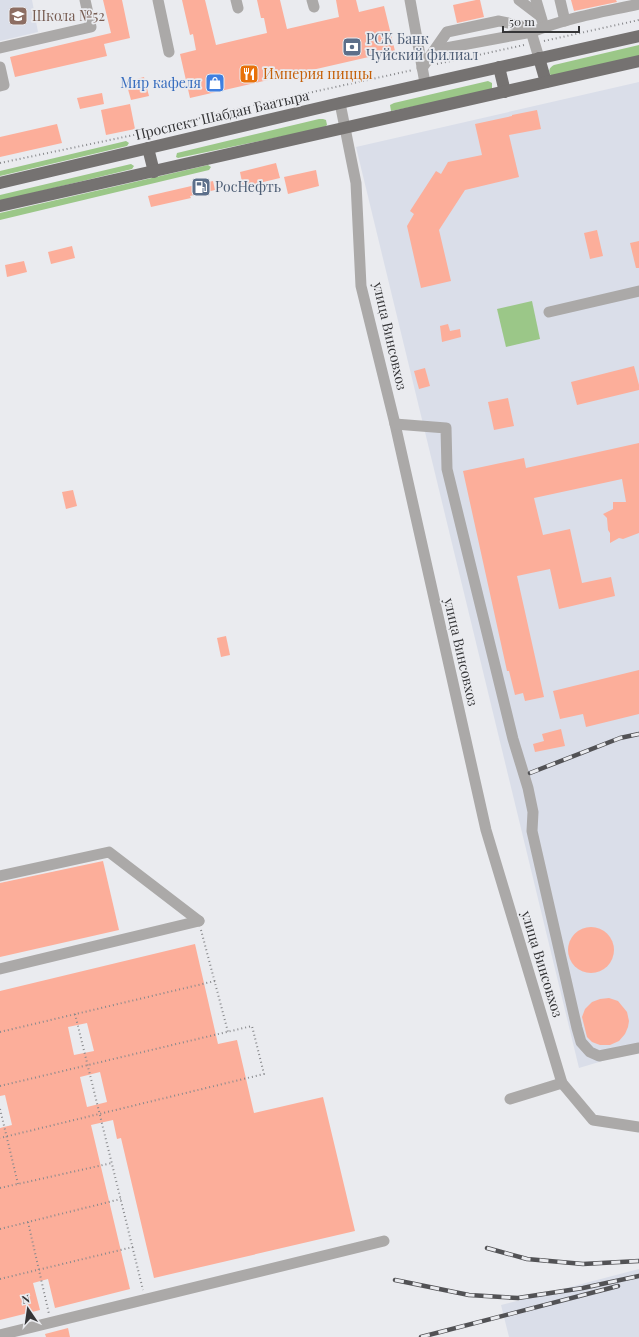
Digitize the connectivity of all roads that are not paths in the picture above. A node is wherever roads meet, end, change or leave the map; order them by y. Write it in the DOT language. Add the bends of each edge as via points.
graph roads {
  1 [pos="85,0"];
  2 [pos="158,0"];
  3 [pos="410,0"];
  4 [pos="519,0"];
  5 [pos="536,0"];
  6 [pos="560,0"];
  7 [pos="639,4"];
  8 [pos="540,16"];
  9 [pos="565,21"];
  10 [pos="544,27"];
  11 [pos="639,36"];
  12 [pos="534,38"];
  13 [pos="0,48"];
  14 [pos="435,50"];
  15 [pos="169,52"];
  16 [pos="540,58"];
  17 [pos="639,61"];
  18 [pos="0,67"];
  19 [pos="499,67"];
  20 [pos="422,68"];
  21 [pos="546,82"];
  22 [pos="425,83"];
  23 [pos="0,86"];
  24 [pos="505,92"];
  25 [pos="340,103"];
  26 [pos="345,128"];
  27 [pos="148,148"];
  28 [pos="154,172"];
  29 [pos="0,183"];
  30 [pos="0,206"];
  31 [pos="639,291"];
  32 [pos="549,312"];
  33 [pos="395,424"];
  34 [pos="0,876"];
  35 [pos="0,969"];
  36 [pos="639,1048"];
  37 [pos="562,1083"];
  38 [pos="510,1099"];
  39 [pos="639,1128"];
  40 [pos="384,1241"];
  41 [pos="0,1335"];
  1 -- 13 [label="street" via="91,27"];
  2 -- 15 [label="street"];
  3 -- 20 [label="street"];
  4 -- 8 [label="street"];
  5 -- 8 [label="street"];
  6 -- 9 [label="street"];
  7 -- 9 [label="street"];
  8 -- 10 [label="street"];
  9 -- 10 [label="street"];
  10 -- 12 [label="street"];
  11 -- 16 [label="main road, Проспект Шабдан Баатыра"];
  12 -- 14 [label="street"];
  12 -- 14 [label="street" via="530,28 499,21 448,32"];
  12 -- 16 [label="street"];
  14 -- 20 [label="street"];
  16 -- 19 [label="main road, Проспект Шабдан Баатыра"];
  16 -- 21 [label="main road"];
  17 -- 21 [label="main road"];
  18 -- 23 [label="street" via="4,84"];
  19 -- 22 [label="main road, Проспект Шабдан Баатыра"];
  19 -- 24 [label="main road"];
  20 -- 22 [label="street"];
  21 -- 24 [label="main road"];
  22 -- 25 [label="main road, Проспект Шабдан Баатыра"];
  24 -- 26 [label="main road"];
  25 -- 26 [label="street, улица Винсовхоз"];
  25 -- 27 [label="main road, Проспект Шабдан Баатыра"];
  26 -- 28 [label="main road"];
  26 -- 33 [label="street, улица Винсовхоз" via="356,183 361,286"];
  27 -- 28 [label="main road"];
  27 -- 29 [label="main road, Проспект Шабдан Баатыра"];
  28 -- 30 [label="main road"];
  31 -- 32 [label="street"];
  33 -- 36 [label="street" via="446,428 447,469 513,739 534,812 532,831 581,1042 590,1052 599,1056"];
  33 -- 37 [label="street, улица Винсовхоз" via="486,830"];
  34 -- 35 [label="street" via="109,852 199,921"];
  37 -- 38 [label="street"];
  37 -- 39 [label="street, улица Винсовхоз" via="593,1120"];
  40 -- 41 [label="street"];
}
